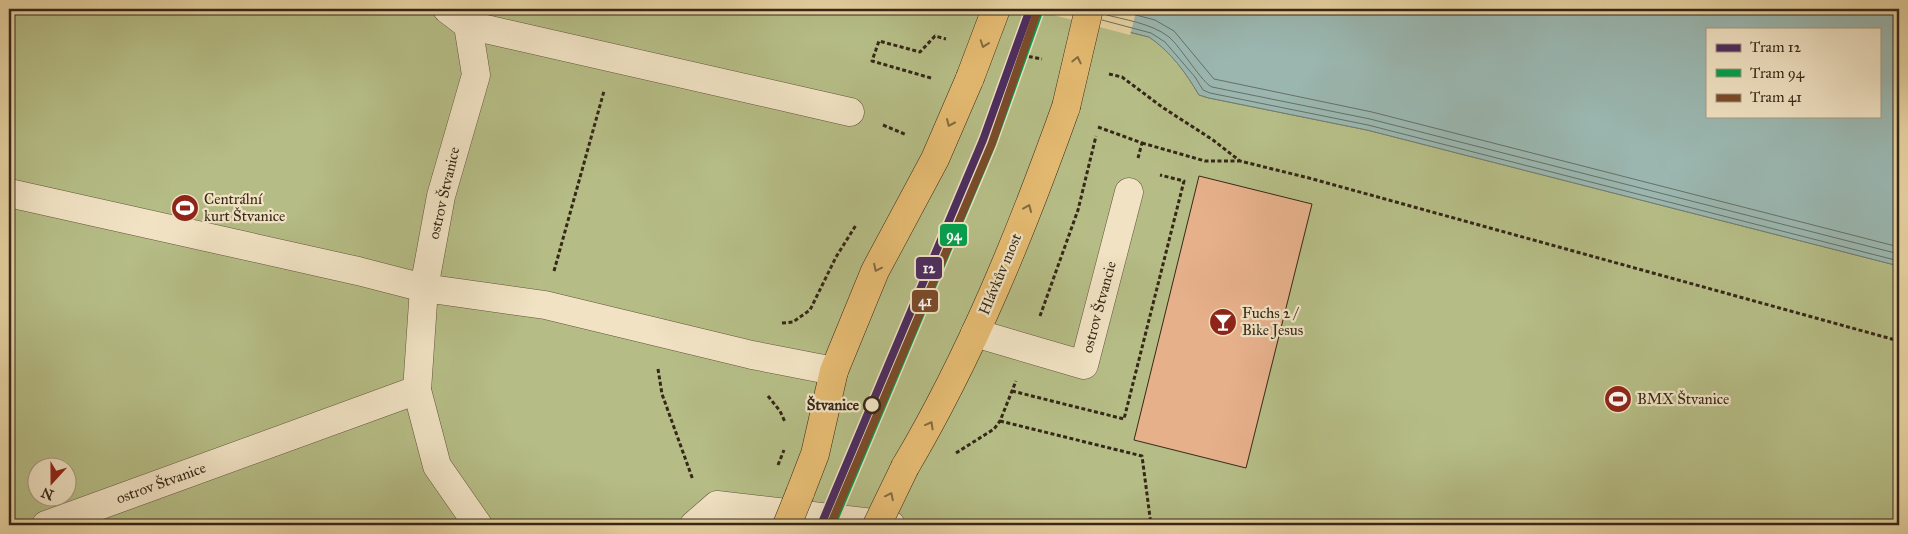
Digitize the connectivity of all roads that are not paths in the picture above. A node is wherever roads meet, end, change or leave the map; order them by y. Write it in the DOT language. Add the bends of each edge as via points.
graph roads {
  1 [pos="996,9"];
  2 [pos="1090,9"];
  3 [pos="457,17"];
  4 [pos="850,112"];
  5 [pos="1129,192"];
  6 [pos="9,193"];
  7 [pos="424,288"];
  8 [pos="975,334"];
  9 [pos="834,371"];
  10 [pos="417,390"];
  11 [pos="703,517"];
  12 [pos="46,525"];
  13 [pos="478,525"];
  14 [pos="787,525"];
  15 [pos="877,525"];
  16 [pos="891,525"];
  1 -- 9 [label="main road, one-way, bridge" via="935,158 875,271"];
  8 -- 2 [label="main road, Hlávkův most, one-way, bridge" via="1066,107"];
  3 -- 4 [label="lane" via="613,58"];
  3 -- 7 [label="lane, ostrov Štvanice" via="476,75 440,196"];
  5 -- 8 [label="lane, ostrov Štvancie" via="1084,365"];
  6 -- 7 [label="lane"];
  7 -- 9 [label="lane" via="545,305 752,355"];
  7 -- 10 [label="lane, ostrov Štvanice"];
  15 -- 8 [label="main road, Hlávkův most, one-way, bridge"];
  9 -- 14 [label="main road, bridge" via="816,454"];
  10 -- 12 [label="lane, ostrov Štvanice"];
  10 -- 13 [label="lane, ostrov Štvanice" via="437,466"];
  11 -- 16 [label="lane" via="717,505"];
}
